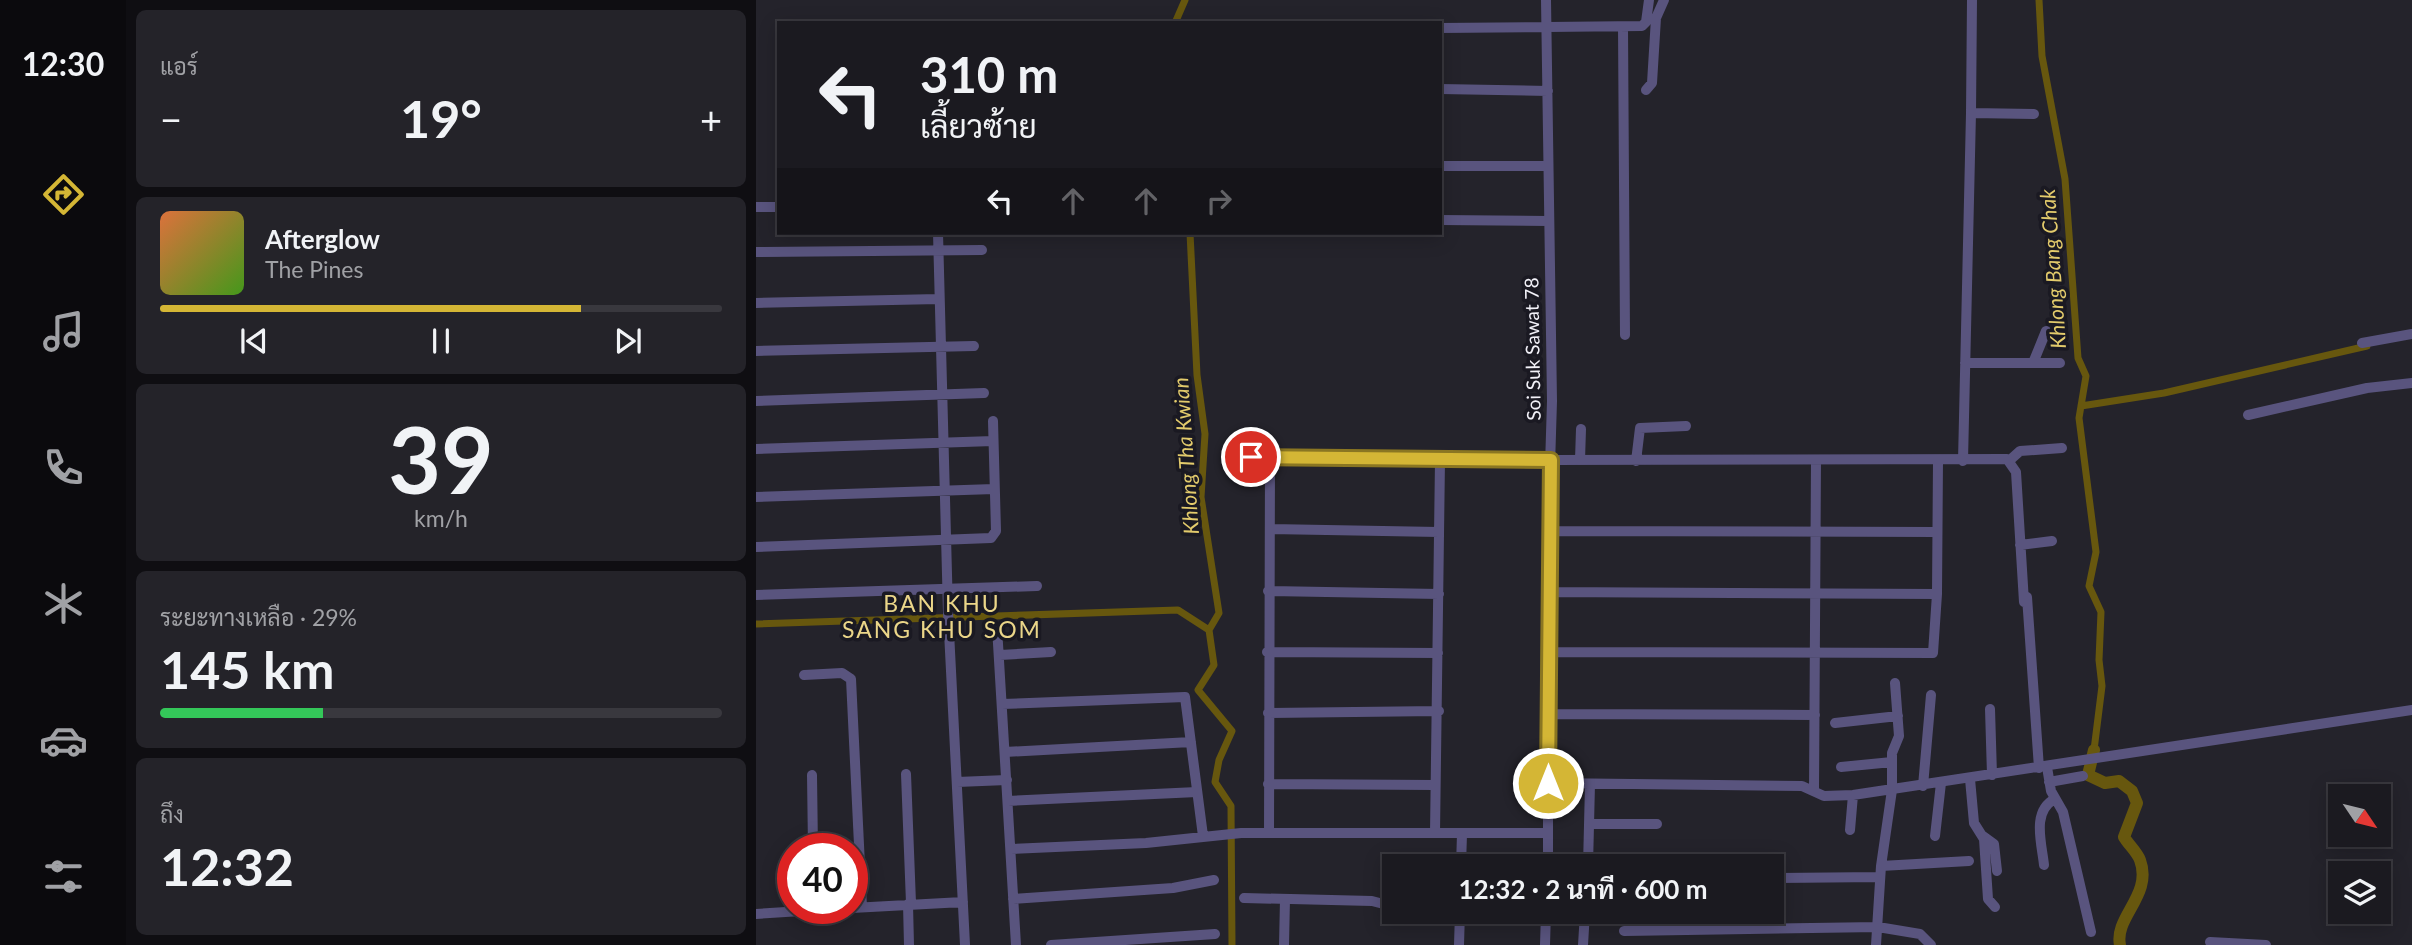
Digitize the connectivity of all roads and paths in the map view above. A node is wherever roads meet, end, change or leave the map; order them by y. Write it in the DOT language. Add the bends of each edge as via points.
graph roads {
  1 [pos="1546,0"];
  2 [pos="1649,0"];
  3 [pos="1664,0"];
  4 [pos="1972,0"];
  5 [pos="1650,26"];
  6 [pos="1623,27"];
  7 [pos="1442,28"];
  8 [pos="1546,29"];
  9 [pos="1442,89"];
  10 [pos="1646,89"];
  11 [pos="1548,91"];
  12 [pos="1971,113"];
  13 [pos="2034,114"];
  14 [pos="1442,166"];
  15 [pos="1548,166"];
  16 [pos="777,206"];
  17 [pos="756,207"];
  18 [pos="1442,220"];
  19 [pos="1548,220"];
  20 [pos="938,235"];
  21 [pos="938,250"];
  22 [pos="982,250"];
  23 [pos="756,252"];
  24 [pos="939,299"];
  25 [pos="756,303"];
  26 [pos="2046,331"];
  27 [pos="2412,334"];
  28 [pos="1625,335"];
  29 [pos="2362,343"];
  30 [pos="974,346"];
  31 [pos="940,347"];
  32 [pos="756,351"];
  33 [pos="1965,363"];
  34 [pos="2033,363"];
  35 [pos="2060,363"];
  36 [pos="2412,383"];
  37 [pos="984,393"];
  38 [pos="942,394"];
  39 [pos="756,401"];
  40 [pos="2248,415"];
  41 [pos="993,421"];
  42 [pos="1686,426"];
  43 [pos="1581,429"];
  44 [pos="993,441"];
  45 [pos="943,443"];
  46 [pos="2062,448"];
  47 [pos="756,449"];
  48 [pos="1231,456"];
  49 [pos="1270,458"];
  50 [pos="1440,460"];
  51 [pos="1551,460"];
  52 [pos="1580,460"];
  53 [pos="1816,460"];
  54 [pos="2010,460"];
  55 [pos="1636,461"];
  56 [pos="1938,461"];
  57 [pos="1962,461"];
  58 [pos="994,489"];
  59 [pos="945,491"];
  60 [pos="756,498"];
  61 [pos="1270,529"];
  62 [pos="1548,531"];
  63 [pos="1439,532"];
  64 [pos="1815,532"];
  65 [pos="1937,532"];
  66 [pos="946,540"];
  67 [pos="2052,541"];
  68 [pos="2020,545"];
  69 [pos="756,547"];
  70 [pos="2024,562"];
  71 [pos="1037,586"];
  72 [pos="948,589"];
  73 [pos="1268,591"];
  74 [pos="1548,592"];
  75 [pos="1815,593"];
  76 [pos="756,594"];
  77 [pos="1439,594"];
  78 [pos="1937,594"];
  79 [pos="2024,603"];
  80 [pos="998,627"];
  81 [pos="1051,652"];
  82 [pos="1267,652"];
  83 [pos="1548,652"];
  84 [pos="1438,653"];
  85 [pos="1814,654"];
  86 [pos="1000,655"];
  87 [pos="804,675"];
  88 [pos="1895,683"];
  89 [pos="1931,695"];
  90 [pos="1002,704"];
  91 [pos="1990,709"];
  92 [pos="1439,710"];
  93 [pos="2412,710"];
  94 [pos="1268,713"];
  95 [pos="1548,714"];
  96 [pos="1815,715"];
  97 [pos="1898,716"];
  98 [pos="1835,723"];
  99 [pos="1191,742"];
  100 [pos="1005,752"];
  101 [pos="1892,762"];
  102 [pos="1841,767"];
  103 [pos="2043,767"];
  104 [pos="906,774"];
  105 [pos="812,775"];
  106 [pos="1992,775"];
  107 [pos="2083,776"];
  108 [pos="1970,779"];
  109 [pos="1007,780"];
  110 [pos="957,782"];
  111 [pos="2049,782"];
  112 [pos="1548,783"];
  113 [pos="1941,783"];
  114 [pos="1268,784"];
  115 [pos="1590,784"];
  116 [pos="1435,785"];
  117 [pos="1923,786"];
  118 [pos="1892,790"];
  119 [pos="1814,791"];
  120 [pos="1198,792"];
  121 [pos="1853,795"];
  122 [pos="2055,799"];
  123 [pos="1008,801"];
  124 [pos="1590,824"];
  125 [pos="1657,824"];
  126 [pos="1850,830"];
  127 [pos="1548,832"];
  128 [pos="814,833"];
  129 [pos="853,833"];
  130 [pos="1269,833"];
  131 [pos="1435,833"];
  132 [pos="1462,834"];
  133 [pos="1203,836"];
  134 [pos="1936,836"];
  135 [pos="1983,836"];
  136 [pos="1011,849"];
  137 [pos="1461,854"];
  138 [pos="1548,854"];
  139 [pos="1589,854"];
  140 [pos="1969,860"];
  141 [pos="2044,866"];
  142 [pos="1997,870"];
  143 [pos="1881,871"];
  144 [pos="1784,877"];
  145 [pos="1214,880"];
  146 [pos="1244,898"];
  147 [pos="1013,899"];
  148 [pos="1285,899"];
  149 [pos="963,902"];
  150 [pos="909,904"];
  151 [pos="1382,904"];
  152 [pos="868,907"];
  153 [pos="1995,907"];
  154 [pos="777,912"];
  155 [pos="756,914"];
  156 [pos="1460,924"];
  157 [pos="1546,924"];
  158 [pos="1584,924"];
  159 [pos="1878,927"];
  160 [pos="1624,931"];
  161 [pos="2091,932"];
  162 [pos="1215,934"];
  163 [pos="2210,942"];
  164 [pos="909,945"];
  165 [pos="965,945"];
  166 [pos="1016,945"];
  167 [pos="1051,945"];
  168 [pos="1061,945"];
  169 [pos="1284,945"];
  170 [pos="1459,945"];
  171 [pos="1545,945"];
  172 [pos="1583,945"];
  173 [pos="1876,945"];
  174 [pos="1931,945"];
  175 [pos="2266,945"];
  1 -- 8 [label="street, Soi Suk Sawat 78"];
  2 -- 5 [label="street"];
  3 -- 5 [label="street"];
  4 -- 12 [label="street"];
  5 -- 6 [label="street"];
  5 -- 10 [label="street" via="1652,83"];
  6 -- 8 [label="street"];
  6 -- 28 [label="street"];
  7 -- 8 [label="street"];
  8 -- 11 [label="street, Soi Suk Sawat 78"];
  9 -- 11 [label="street"];
  11 -- 15 [label="street, Soi Suk Sawat 78"];
  12 -- 13 [label="street"];
  12 -- 33 [label="street"];
  14 -- 15 [label="street"];
  15 -- 19 [label="street, Soi Suk Sawat 78"];
  16 -- 17 [label="street"];
  18 -- 19 [label="street"];
  19 -- 51 [label="street, Soi Suk Sawat 78"];
  20 -- 21 [label="street"];
  21 -- 22 [label="street"];
  21 -- 23 [label="street"];
  21 -- 24 [label="street"];
  24 -- 25 [label="street"];
  24 -- 31 [label="street"];
  26 -- 34 [label="street"];
  27 -- 29 [label="street"];
  30 -- 31 [label="street"];
  31 -- 32 [label="street"];
  31 -- 38 [label="street"];
  33 -- 34 [label="street"];
  33 -- 57 [label="street"];
  34 -- 35 [label="street"];
  36 -- 40 [label="street" via="2367,388"];
  37 -- 38 [label="street"];
  38 -- 39 [label="street"];
  38 -- 45 [label="street"];
  41 -- 44 [label="street"];
  42 -- 55 [label="street" via="1640,428"];
  43 -- 52 [label="street"];
  44 -- 45 [label="street"];
  44 -- 58 [label="street"];
  45 -- 47 [label="street"];
  45 -- 59 [label="street"];
  46 -- 54 [label="street" via="2020,451"];
  48 -- 49 [label="street"];
  49 -- 50 [label="street"];
  49 -- 61 [label="street"];
  50 -- 51 [label="street"];
  50 -- 63 [label="street"];
  51 -- 52 [label="street"];
  51 -- 62 [label="street, Soi Suk Sawat 78"];
  52 -- 55 [label="street"];
  53 -- 55 [label="street"];
  53 -- 56 [label="street"];
  53 -- 64 [label="street"];
  54 -- 57 [label="street"];
  54 -- 68 [label="street" via="2016,472"];
  56 -- 57 [label="street"];
  56 -- 65 [label="street"];
  58 -- 59 [label="street"];
  58 -- 66 [label="street" via="994,537"];
  59 -- 60 [label="street"];
  59 -- 66 [label="street"];
  61 -- 63 [label="street"];
  61 -- 73 [label="street"];
  62 -- 64 [label="street"];
  62 -- 74 [label="street, Soi Suk Sawat 78"];
  63 -- 77 [label="street"];
  64 -- 65 [label="street"];
  64 -- 75 [label="street"];
  65 -- 78 [label="street"];
  66 -- 69 [label="street"];
  66 -- 72 [label="street"];
  67 -- 68 [label="street"];
  68 -- 79 [label="street"];
  70 -- 103 [label="street"];
  71 -- 72 [label="street"];
  72 -- 76 [label="street"];
  72 -- 110 [label="street"];
  73 -- 77 [label="street"];
  73 -- 82 [label="street"];
  74 -- 75 [label="street"];
  74 -- 83 [label="street, Soi Suk Sawat 78"];
  75 -- 78 [label="street"];
  75 -- 85 [label="street"];
  77 -- 84 [label="street"];
  78 -- 85 [label="street" via="1933,653"];
  80 -- 86 [label="street"];
  81 -- 86 [label="street"];
  82 -- 84 [label="street"];
  82 -- 94 [label="street"];
  83 -- 85 [label="street"];
  83 -- 95 [label="street, Soi Suk Sawat 78"];
  84 -- 92 [label="street"];
  85 -- 96 [label="street"];
  86 -- 90 [label="street"];
  87 -- 129 [label="street" via="842,673 851,679"];
  88 -- 97 [label="street"];
  89 -- 117 [label="street"];
  90 -- 99 [label="street" via="1183,696"];
  90 -- 100 [label="street"];
  91 -- 106 [label="street"];
  92 -- 94 [label="street"];
  92 -- 116 [label="street"];
  93 -- 103 [label="street"];
  94 -- 114 [label="street"];
  95 -- 96 [label="street"];
  95 -- 112 [label="street, Soi Suk Sawat 78"];
  96 -- 119 [label="street"];
  97 -- 98 [label="street"];
  97 -- 101 [label="street" via="1899,736"];
  99 -- 100 [label="street"];
  99 -- 120 [label="street"];
  100 -- 109 [label="street"];
  101 -- 102 [label="street"];
  101 -- 118 [label="street"];
  103 -- 106 [label="street"];
  103 -- 111 [label="street"];
  104 -- 150 [label="street"];
  105 -- 128 [label="street"];
  106 -- 108 [label="street"];
  107 -- 111 [label="street"];
  108 -- 113 [label="street"];
  108 -- 135 [label="street" via="1974,823"];
  109 -- 110 [label="street"];
  109 -- 123 [label="street"];
  110 -- 149 [label="street"];
  111 -- 122 [label="street"];
  112 -- 115 [label="street"];
  112 -- 127 [label="street, Soi Suk Sawat 78"];
  113 -- 117 [label="street"];
  113 -- 134 [label="street"];
  114 -- 116 [label="street"];
  114 -- 130 [label="street"];
  115 -- 119 [label="street" via="1802,786"];
  115 -- 124 [label="street"];
  116 -- 131 [label="street"];
  117 -- 118 [label="street"];
  118 -- 121 [label="street"];
  118 -- 143 [label="street"];
  119 -- 121 [label="street" via="1824,796"];
  120 -- 123 [label="street"];
  120 -- 133 [label="street"];
  121 -- 126 [label="street"];
  122 -- 141 [label="street" via="2045,806 2039,823"];
  122 -- 161 [label="street" via="2063,812"];
  123 -- 136 [label="street"];
  124 -- 125 [label="street"];
  124 -- 139 [label="street"];
  127 -- 132 [label="street"];
  127 -- 138 [label="street, Soi Suk Sawat 78"];
  130 -- 131 [label="street"];
  130 -- 133 [label="street"];
  131 -- 132 [label="street"];
  132 -- 137 [label="street"];
  133 -- 136 [label="street"];
  135 -- 142 [label="street" via="1994,844"];
  135 -- 153 [label="street" via="1988,899"];
  136 -- 147 [label="street"];
  140 -- 143 [label="street"];
  143 -- 144 [label="street"];
  143 -- 159 [label="street"];
  145 -- 147 [label="street" via="1173,888"];
  146 -- 148 [label="street"];
  147 -- 166 [label="street"];
  148 -- 151 [label="street"];
  148 -- 169 [label="street"];
  149 -- 150 [label="street"];
  149 -- 165 [label="street"];
  150 -- 152 [label="street"];
  150 -- 164 [label="street"];
  154 -- 155 [label="street"];
  156 -- 170 [label="street"];
  157 -- 171 [label="street"];
  158 -- 172 [label="street"];
  159 -- 160 [label="street"];
  159 -- 173 [label="street"];
  159 -- 174 [label="street" via="1920,934"];
  162 -- 168 [label="street"];
  163 -- 175 [label="street"];
  167 -- 168 [label="street"];
}
